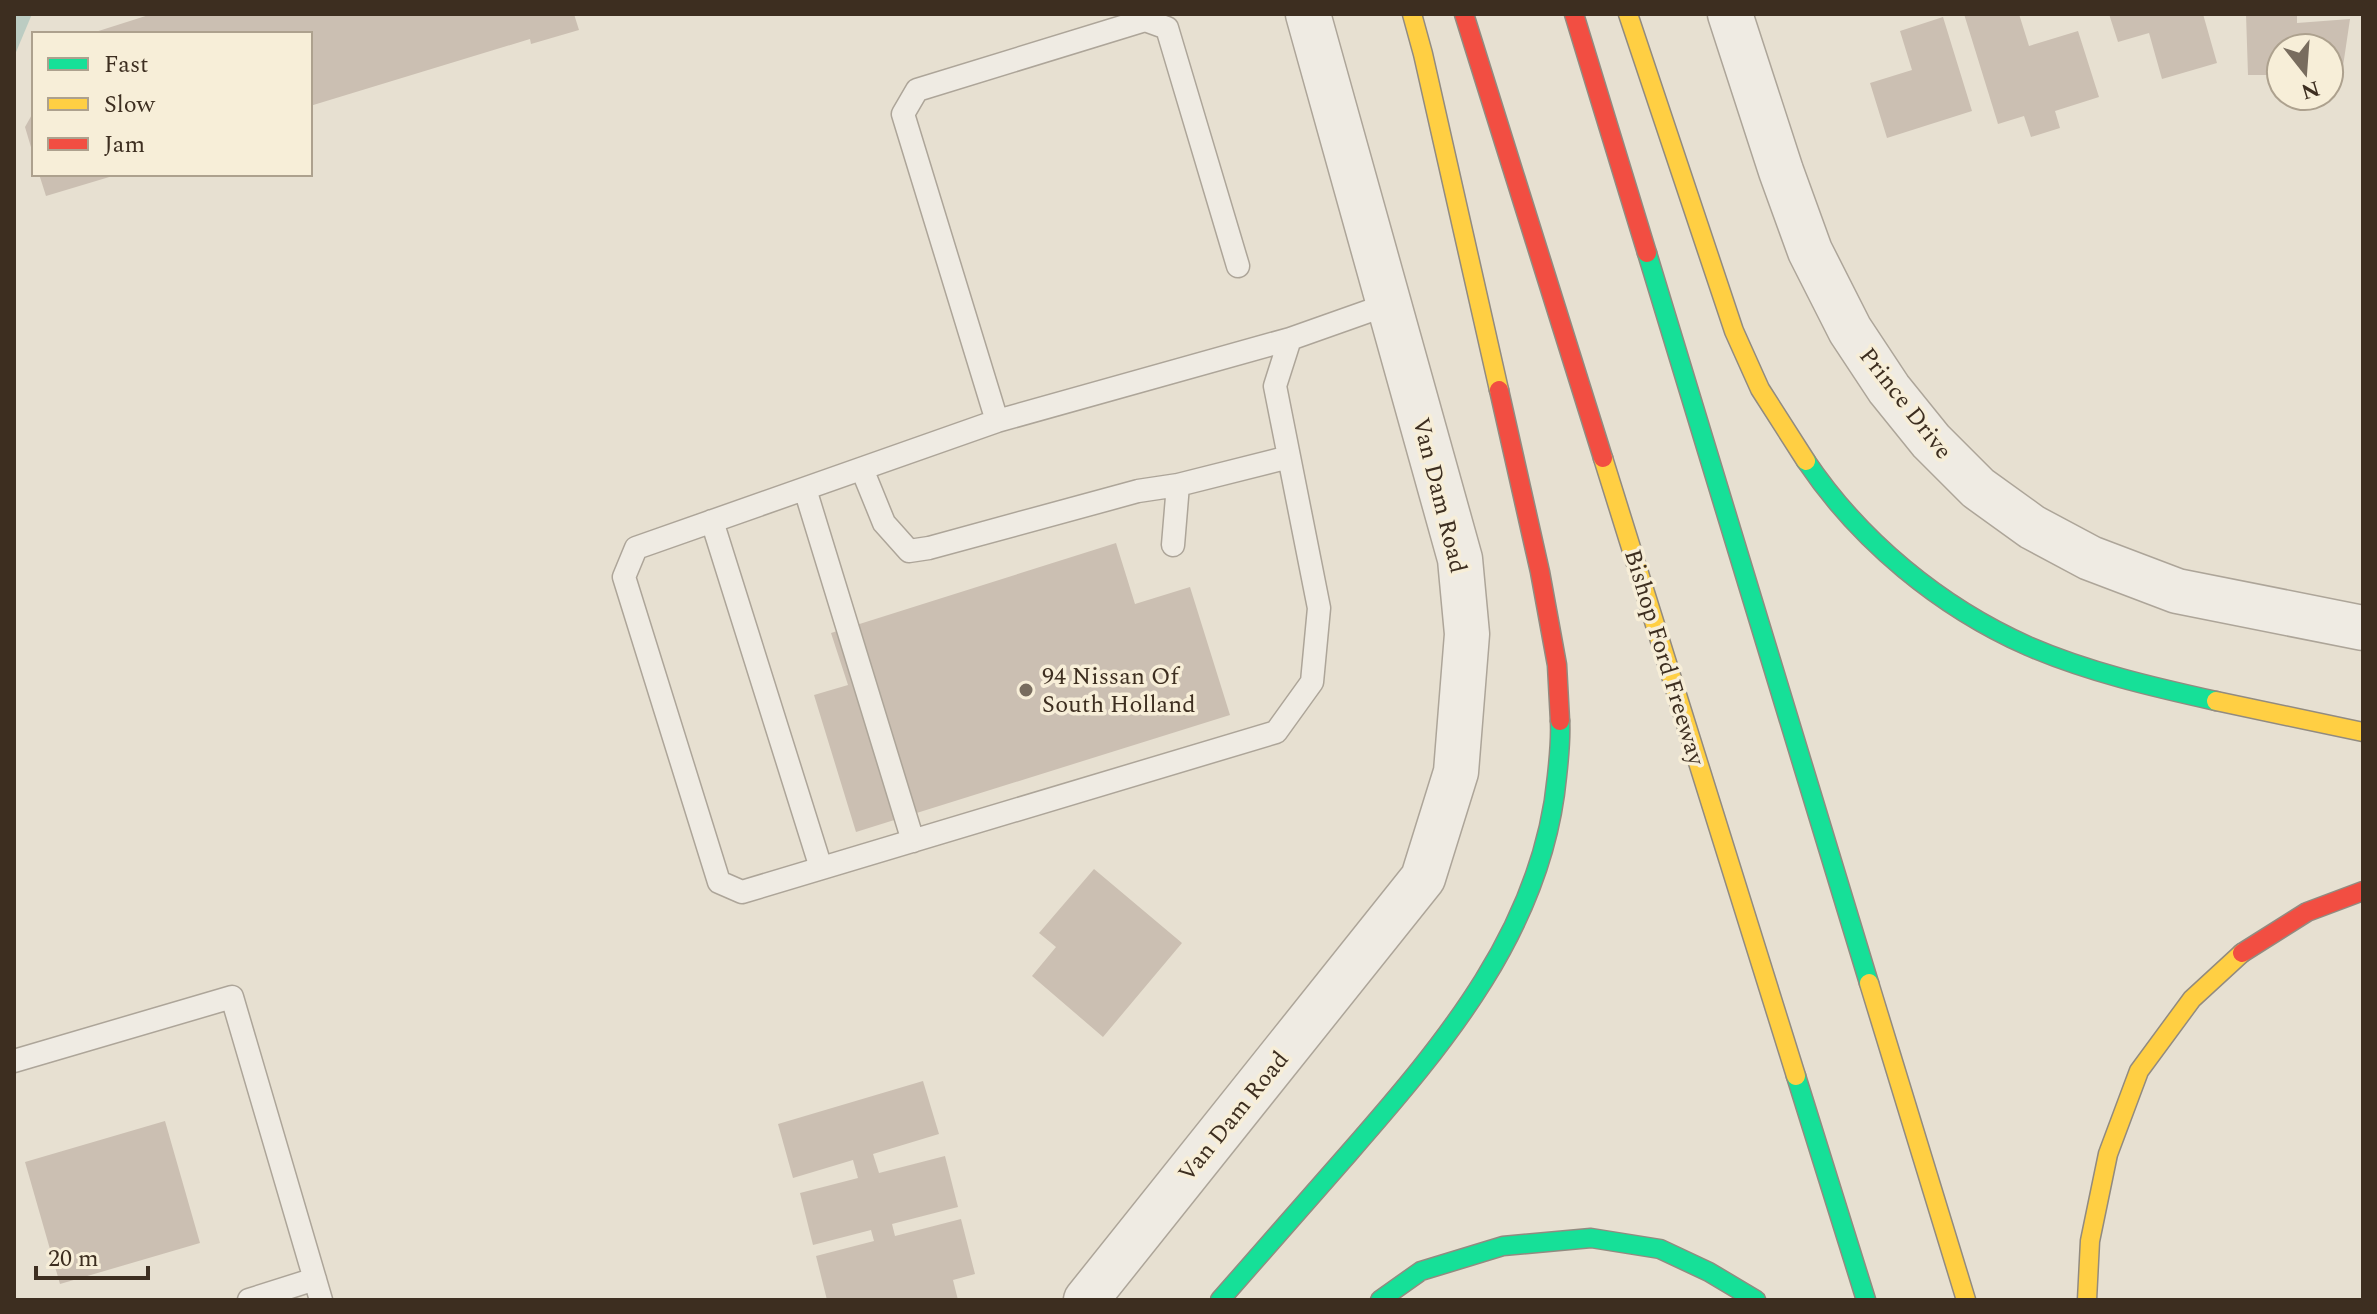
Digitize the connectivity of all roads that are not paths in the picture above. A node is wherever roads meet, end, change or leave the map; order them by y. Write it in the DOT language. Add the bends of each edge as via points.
graph roads {
  1 [pos="1308,14"];
  2 [pos="1412,14"];
  3 [pos="1464,14"];
  4 [pos="1574,14"];
  5 [pos="1628,14"];
  6 [pos="1730,14"];
  7 [pos="1238,266"];
  8 [pos="1389,304"];
  9 [pos="1290,339"];
  10 [pos="997,421"];
  11 [pos="1289,457"];
  12 [pos="862,469"];
  13 [pos="1178,485"];
  14 [pos="805,489"];
  15 [pos="712,521"];
  16 [pos="1173,545"];
  17 [pos="2363,628"];
  18 [pos="2363,732"];
  19 [pos="913,841"];
  20 [pos="821,868"];
  21 [pos="2363,891"];
  22 [pos="14,1061"];
  23 [pos="318,1290"];
  24 [pos="249,1300"];
  25 [pos="1086,1300"];
  26 [pos="1220,1300"];
  27 [pos="1380,1300"];
  28 [pos="1756,1300"];
  29 [pos="1866,1300"];
  30 [pos="1966,1300"];
  31 [pos="2087,1300"];
  1 -- 8 [label="street, Van Dam Road"];
  2 -- 26 [label="highway" via="1549,618 1561,732 1554,808 1537,873 1470,1004 1387,1109"];
  3 -- 29 [label="highway, Bishop Ford Freeway"];
  4 -- 30 [label="highway"];
  5 -- 18 [label="highway" via="1734,330 1761,390 1801,456 1860,528 1907,571 1969,615 2028,646 2107,675"];
  6 -- 17 [label="street, Prince Drive" via="1810,251 1850,330 1931,441 1978,488 2032,527 2090,558 2177,591"];
  7 -- 10 [label="lane" via="1167,28 1145,20 917,90 903,114"];
  8 -- 9 [label="lane"];
  8 -- 25 [label="street, Van Dam Road" via="1460,559 1467,634 1456,772 1423,878"];
  9 -- 10 [label="lane"];
  9 -- 11 [label="lane" via="1275,386"];
  10 -- 12 [label="lane"];
  11 -- 13 [label="lane"];
  11 -- 19 [label="lane" via="1319,608 1312,682 1276,732"];
  12 -- 13 [label="lane" via="884,523 909,551"];
  12 -- 14 [label="lane"];
  13 -- 16 [label="lane"];
  14 -- 15 [label="lane"];
  14 -- 19 [label="lane"];
  15 -- 20 [label="lane"];
  15 -- 20 [label="lane" via="636,548 624,577 714,867 719,882 742,892"];
  19 -- 20 [label="lane"];
  21 -- 31 [label="highway" via="2307,912 2248,947 2192,999 2139,1071 2108,1154 2090,1241"];
  22 -- 23 [label="lane" via="232,997"];
  23 -- 24 [label="lane"];
  27 -- 28 [label="highway" via="1421,1271 1503,1246 1591,1238 1660,1249"];
}
